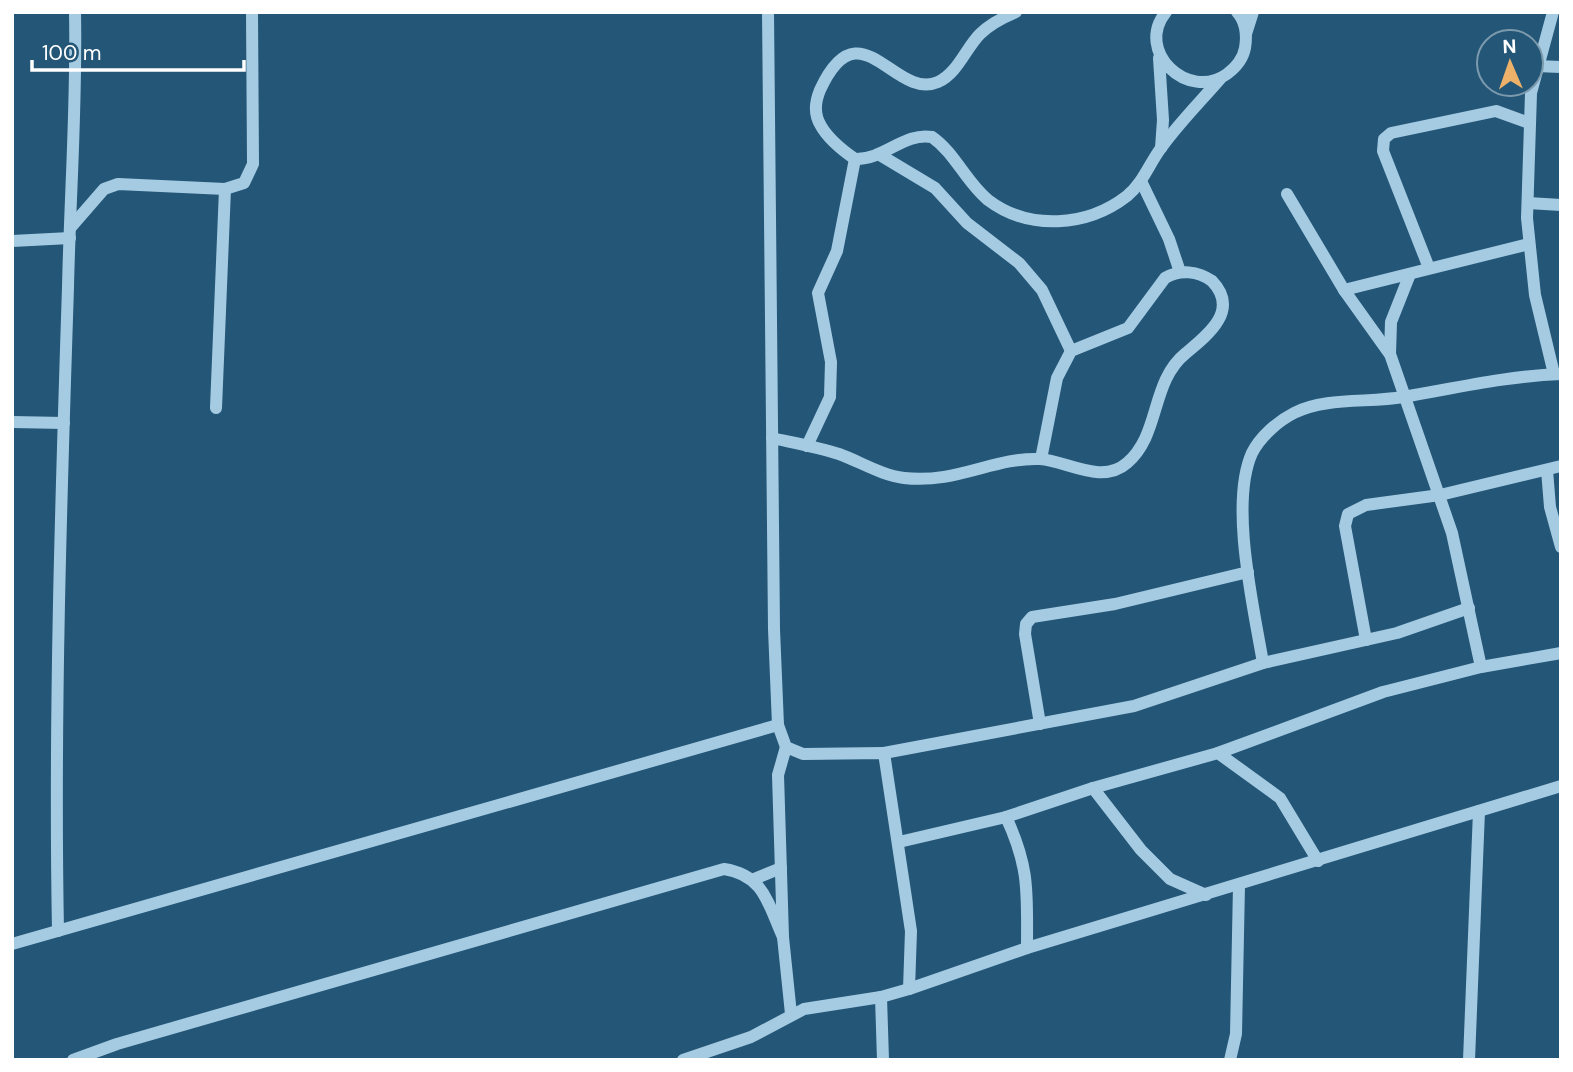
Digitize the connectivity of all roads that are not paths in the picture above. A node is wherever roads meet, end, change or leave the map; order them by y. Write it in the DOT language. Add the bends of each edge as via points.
graph roads {
  1 [pos="75,12"];
  2 [pos="252,12"];
  3 [pos="768,12"];
  4 [pos="1016,12"];
  5 [pos="1166,12"];
  6 [pos="1237,12"];
  7 [pos="1254,12"];
  8 [pos="1553,12"];
  9 [pos="1246,34"];
  10 [pos="1545,37"];
  11 [pos="1158,52"];
  12 [pos="1220,79"];
  13 [pos="1532,98"];
  14 [pos="1529,123"];
  15 [pos="1161,148"];
  16 [pos="880,155"];
  17 [pos="855,159"];
  18 [pos="1141,181"];
  19 [pos="225,189"];
  20 [pos="1287,194"];
  21 [pos="1528,203"];
  22 [pos="1561,205"];
  23 [pos="71,233"];
  24 [pos="12,241"];
  25 [pos="1529,244"];
  26 [pos="1429,268"];
  27 [pos="1180,272"];
  28 [pos="1410,274"];
  29 [pos="1345,290"];
  30 [pos="1071,351"];
  31 [pos="1390,354"];
  32 [pos="1558,374"];
  33 [pos="1404,397"];
  34 [pos="216,408"];
  35 [pos="12,422"];
  36 [pos="64,423"];
  37 [pos="772,438"];
  38 [pos="807,446"];
  39 [pos="1041,459"];
  40 [pos="1561,466"];
  41 [pos="1547,470"];
  42 [pos="1440,495"];
  43 [pos="1561,547"];
  44 [pos="1248,572"];
  45 [pos="1469,608"];
  46 [pos="1366,640"];
  47 [pos="1561,653"];
  48 [pos="1264,663"];
  49 [pos="1481,667"];
  50 [pos="1040,724"];
  51 [pos="778,725"];
  52 [pos="786,747"];
  53 [pos="884,753"];
  54 [pos="1218,753"];
  55 [pos="1561,786"];
  56 [pos="1093,788"];
  57 [pos="1479,811"];
  58 [pos="1006,817"];
  59 [pos="899,842"];
  60 [pos="1318,861"];
  61 [pos="781,868"];
  62 [pos="754,878"];
  63 [pos="1239,885"];
  64 [pos="1206,895"];
  65 [pos="58,931"];
  66 [pos="783,937"];
  67 [pos="12,944"];
  68 [pos="1027,948"];
  69 [pos="909,989"];
  70 [pos="881,998"];
  71 [pos="791,1014"];
  72 [pos="696,1058"];
  73 [pos="73,1060"];
  74 [pos="683,1060"];
  75 [pos="883,1060"];
  76 [pos="1230,1060"];
  77 [pos="1469,1060"];
  1 -- 23 [label="street"];
  2 -- 19 [label="street" via="253,164 244,183"];
  3 -- 37 [label="street"];
  4 -- 17 [label="street" via="981,33 938,82 905,78 864,53 842,60 823,84 816,110 827,135"];
  5 -- 11 [label="street" via="1157,33"];
  6 -- 9 [label="street"];
  7 -- 9 [label="street"];
  8 -- 10 [label="street"];
  9 -- 12 [label="street" via="1235,69"];
  11 -- 12 [label="street" via="1168,68 1183,79 1201,83"];
  11 -- 15 [label="street"];
  12 -- 15 [label="street"];
  13 -- 14 [label="street"];
  14 -- 21 [label="street"];
  14 -- 26 [label="street" via="1496,111 1391,133 1384,139 1383,151"];
  15 -- 18 [label="street"];
  16 -- 17 [label="street"];
  16 -- 18 [label="street" via="914,137 932,137 988,199 1021,218 1041,221 1079,219 1098,212 1127,196"];
  16 -- 30 [label="street" via="936,188 967,223 1019,263 1042,290"];
  17 -- 38 [label="street" via="837,251 818,293 831,362 830,397"];
  18 -- 27 [label="street"];
  19 -- 23 [label="street" via="118,184 104,189"];
  19 -- 34 [label="street"];
  20 -- 29 [label="street"];
  21 -- 22 [label="street"];
  21 -- 25 [label="street"];
  23 -- 24 [label="street"];
  23 -- 36 [label="street"];
  25 -- 26 [label="street"];
  25 -- 32 [label="street" via="1535,295"];
  26 -- 28 [label="street"];
  27 -- 30 [label="street" via="1165,278 1128,328"];
  27 -- 39 [label="street" via="1212,281 1223,309 1210,335 1170,367 1137,452 1124,466 1100,472"];
  28 -- 29 [label="street"];
  28 -- 31 [label="street" via="1391,322"];
  29 -- 31 [label="street"];
  30 -- 39 [label="street" via="1056,378"];
  31 -- 33 [label="street"];
  32 -- 33 [label="street" via="1464,384"];
  33 -- 42 [label="street"];
  33 -- 44 [label="street" via="1306,408 1265,435 1251,456 1245,477"];
  35 -- 36 [label="street"];
  36 -- 65 [label="street"];
  37 -- 38 [label="street"];
  37 -- 51 [label="street"];
  38 -- 39 [label="street" via="902,478 951,478"];
  40 -- 41 [label="street"];
  41 -- 42 [label="street"];
  41 -- 43 [label="street" via="1550,507"];
  42 -- 45 [label="street"];
  42 -- 46 [label="street" via="1366,505 1348,514 1345,526"];
  44 -- 48 [label="street"];
  44 -- 50 [label="street" via="1115,604 1032,617 1025,634"];
  45 -- 46 [label="street"];
  45 -- 49 [label="street"];
  46 -- 48 [label="street"];
  47 -- 49 [label="street"];
  48 -- 50 [label="street" via="1134,706"];
  49 -- 54 [label="street" via="1383,692"];
  50 -- 53 [label="street"];
  51 -- 52 [label="street"];
  51 -- 65 [label="street"];
  52 -- 53 [label="street" via="803,754"];
  52 -- 61 [label="street" via="778,775"];
  53 -- 59 [label="street"];
  54 -- 56 [label="street"];
  54 -- 60 [label="street" via="1280,798"];
  55 -- 57 [label="street"];
  56 -- 58 [label="street"];
  56 -- 64 [label="street" via="1170,879"];
  57 -- 60 [label="street"];
  57 -- 77 [label="street"];
  58 -- 59 [label="street"];
  58 -- 68 [label="street" via="1026,871"];
  59 -- 69 [label="street" via="911,931"];
  60 -- 63 [label="street"];
  61 -- 62 [label="street"];
  61 -- 66 [label="street"];
  62 -- 66 [label="street"];
  62 -- 73 [label="street" via="724,869"];
  63 -- 64 [label="street"];
  63 -- 76 [label="street" via="1236,1034"];
  64 -- 68 [label="street"];
  65 -- 67 [label="street"];
  66 -- 71 [label="street"];
  68 -- 69 [label="street"];
  69 -- 70 [label="street"];
  70 -- 71 [label="street"];
  70 -- 75 [label="street"];
  71 -- 72 [label="street" via="751,1037"];
  72 -- 74 [label="street"];
}
